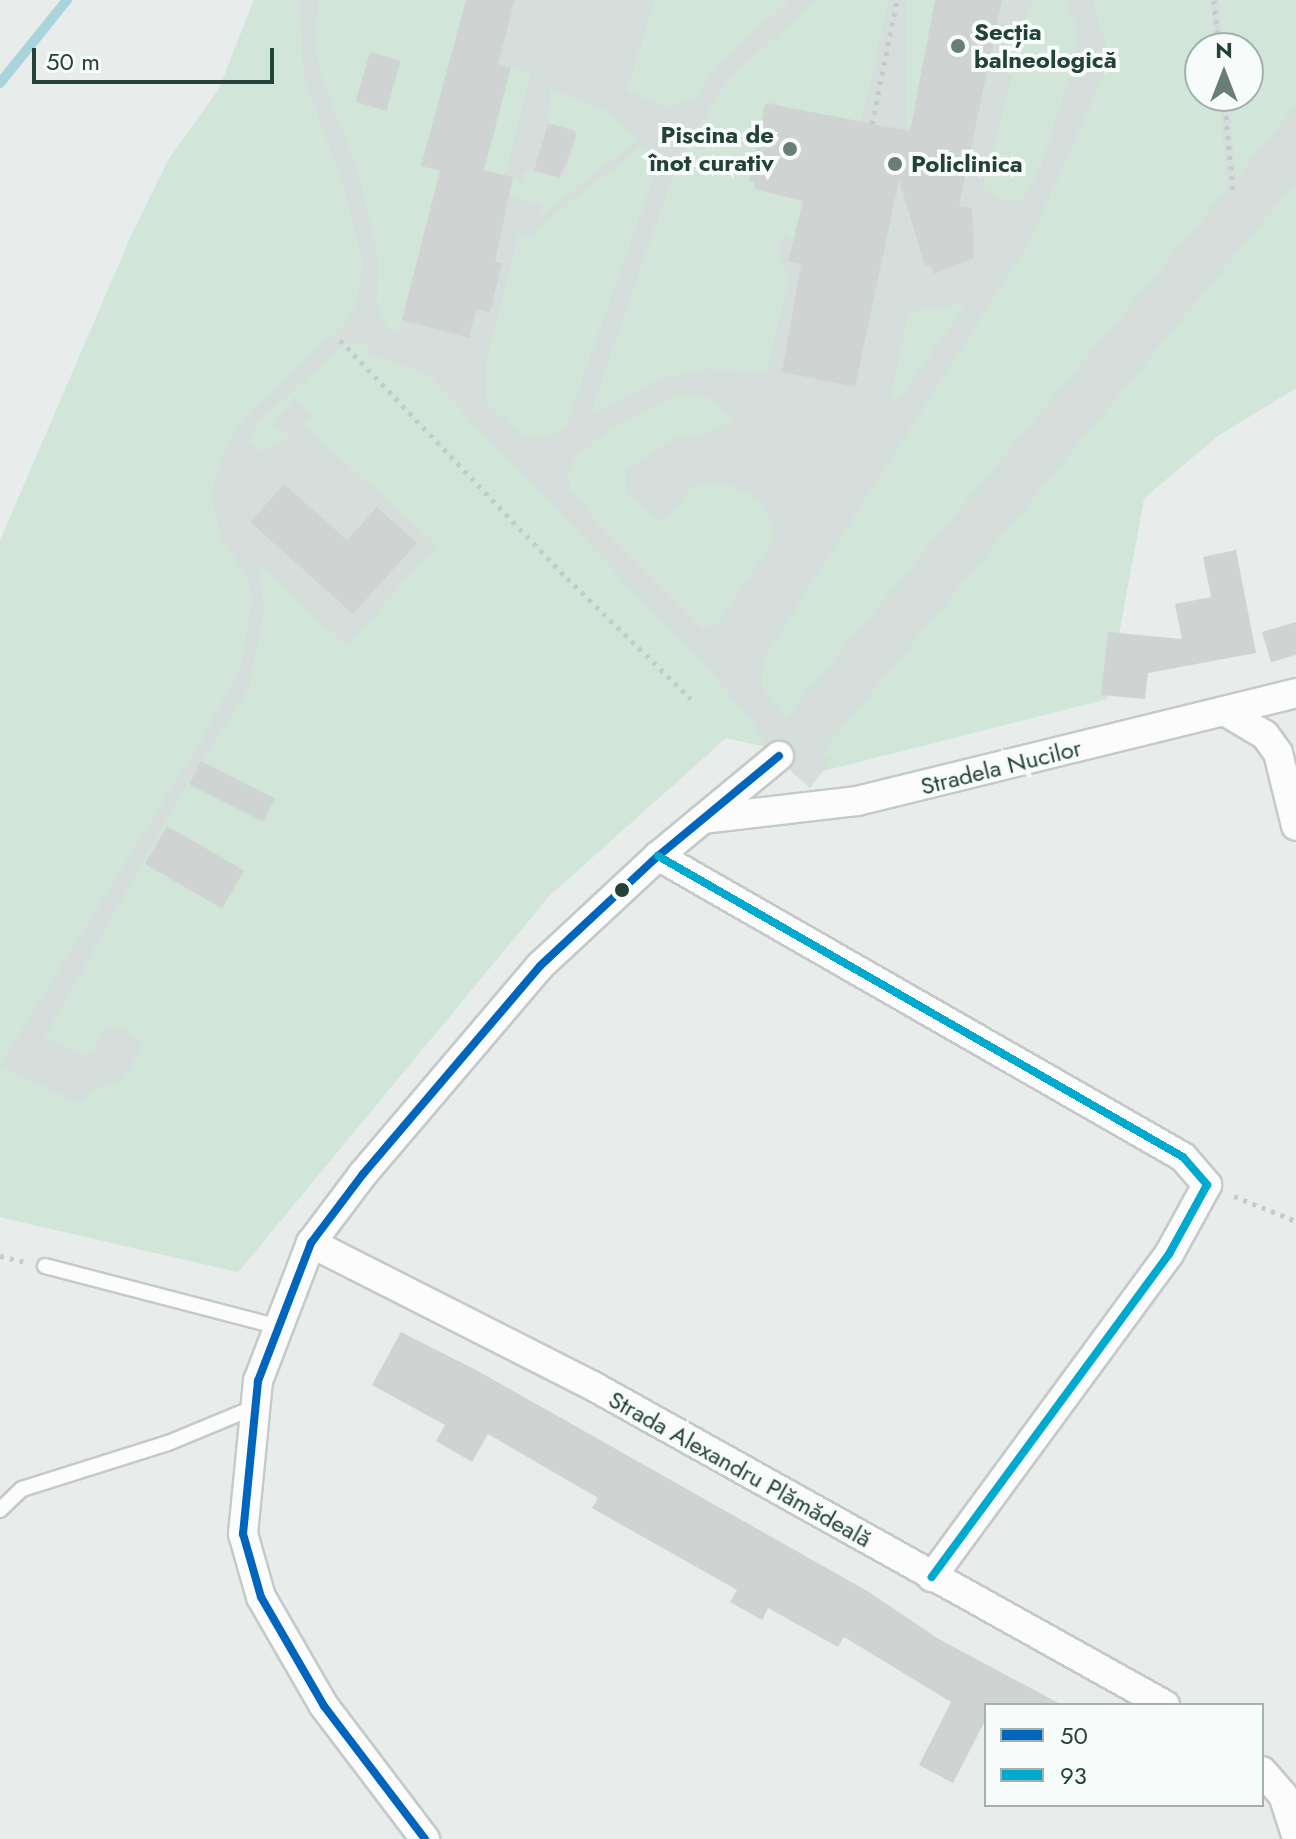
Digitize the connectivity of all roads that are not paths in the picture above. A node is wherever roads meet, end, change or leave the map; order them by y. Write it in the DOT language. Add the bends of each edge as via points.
graph roads {
  1 [pos="1296,693"];
  2 [pos="1226,712"];
  3 [pos="779,756"];
  4 [pos="703,819"];
  5 [pos="1296,826"];
  6 [pos="658,856"];
  7 [pos="311,1243"];
  8 [pos="45,1266"];
  9 [pos="279,1327"];
  10 [pos="255,1407"];
  11 [pos="0,1510"];
  12 [pos="932,1577"];
  13 [pos="1161,1703"];
  14 [pos="1264,1773"];
  15 [pos="1296,1835"];
  16 [pos="425,1839"];
  1 -- 2 [label="street, Stradela Nucilor"];
  2 -- 4 [label="street, Stradela Nucilor" via="857,801"];
  2 -- 5 [label="street" via="1265,735 1278,753"];
  3 -- 4 [label="street"];
  4 -- 6 [label="street"];
  6 -- 7 [label="street" via="540,966"];
  6 -- 12 [label="street" via="1183,1157 1207,1185 1169,1254"];
  7 -- 9 [label="street"];
  7 -- 12 [label="street, Strada Alexandru Plămădeală" via="593,1386"];
  8 -- 9 [label="lane"];
  9 -- 10 [label="street" via="258,1381"];
  10 -- 11 [label="lane" via="168,1443 22,1489"];
  10 -- 16 [label="street" via="243,1534 261,1597 324,1706"];
  12 -- 13 [label="street, Strada Alexandru Plămădeală"];
  14 -- 15 [label="street" via="1283,1795"];
}
